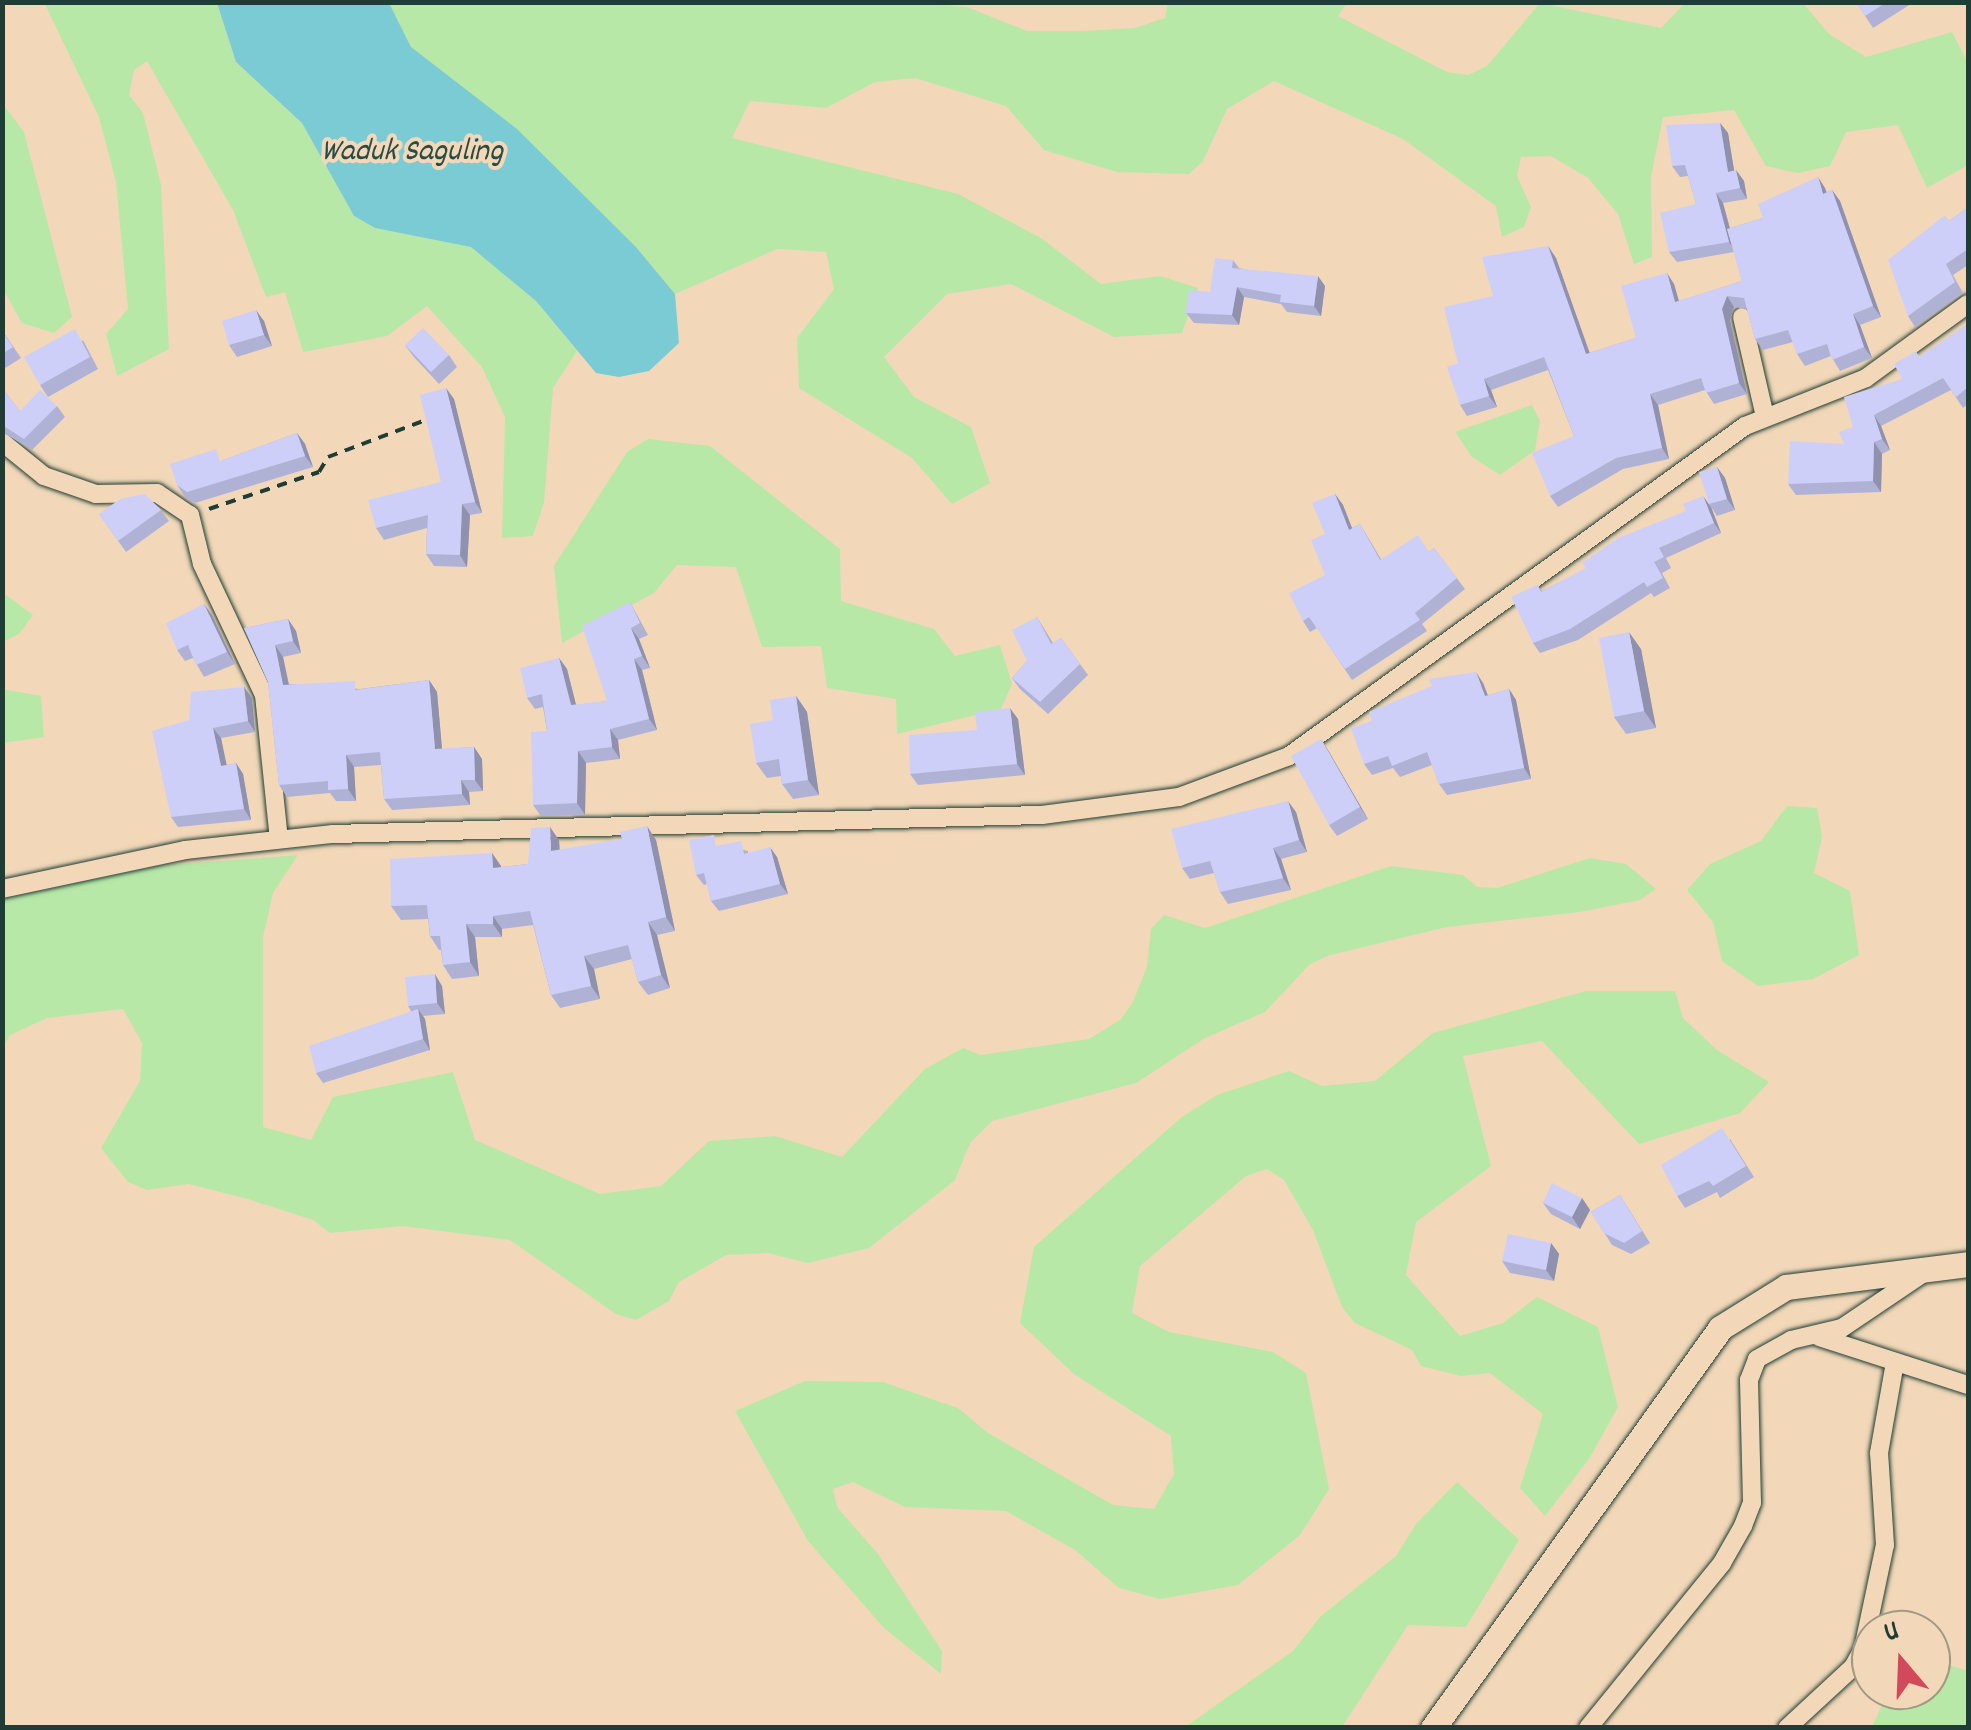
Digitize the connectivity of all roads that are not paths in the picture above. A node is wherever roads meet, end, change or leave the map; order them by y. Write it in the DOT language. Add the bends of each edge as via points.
graph roads {
  1 [pos="1968,304"];
  2 [pos="1742,316"];
  3 [pos="1765,416"];
  4 [pos="2,442"];
  5 [pos="279,839"];
  6 [pos="2,889"];
  7 [pos="1968,1264"];
  8 [pos="1924,1272"];
  9 [pos="1819,1338"];
  10 [pos="1895,1362"];
  11 [pos="1968,1385"];
  12 [pos="1433,1728"];
  13 [pos="1588,1728"];
  14 [pos="1787,1728"];
  1 -- 3 [label="street" via="1866,378"];
  2 -- 3 [label="street"];
  3 -- 5 [label="street" via="1631,505 1289,756 1179,797 1042,815"];
  4 -- 5 [label="street" via="44,476 96,494 157,492 190,515 202,564 264,696"];
  5 -- 6 [label="street" via="185,850"];
  7 -- 8 [label="main road"];
  8 -- 9 [label="street" via="1877,1309"];
  8 -- 12 [label="main road" via="1786,1287 1720,1328"];
  9 -- 10 [label="street"];
  9 -- 13 [label="street" via="1791,1340 1757,1360 1750,1380 1752,1503 1743,1526 1722,1564"];
  10 -- 11 [label="street"];
  10 -- 14 [label="street" via="1879,1453 1884,1544 1863,1649 1853,1668"];
}
